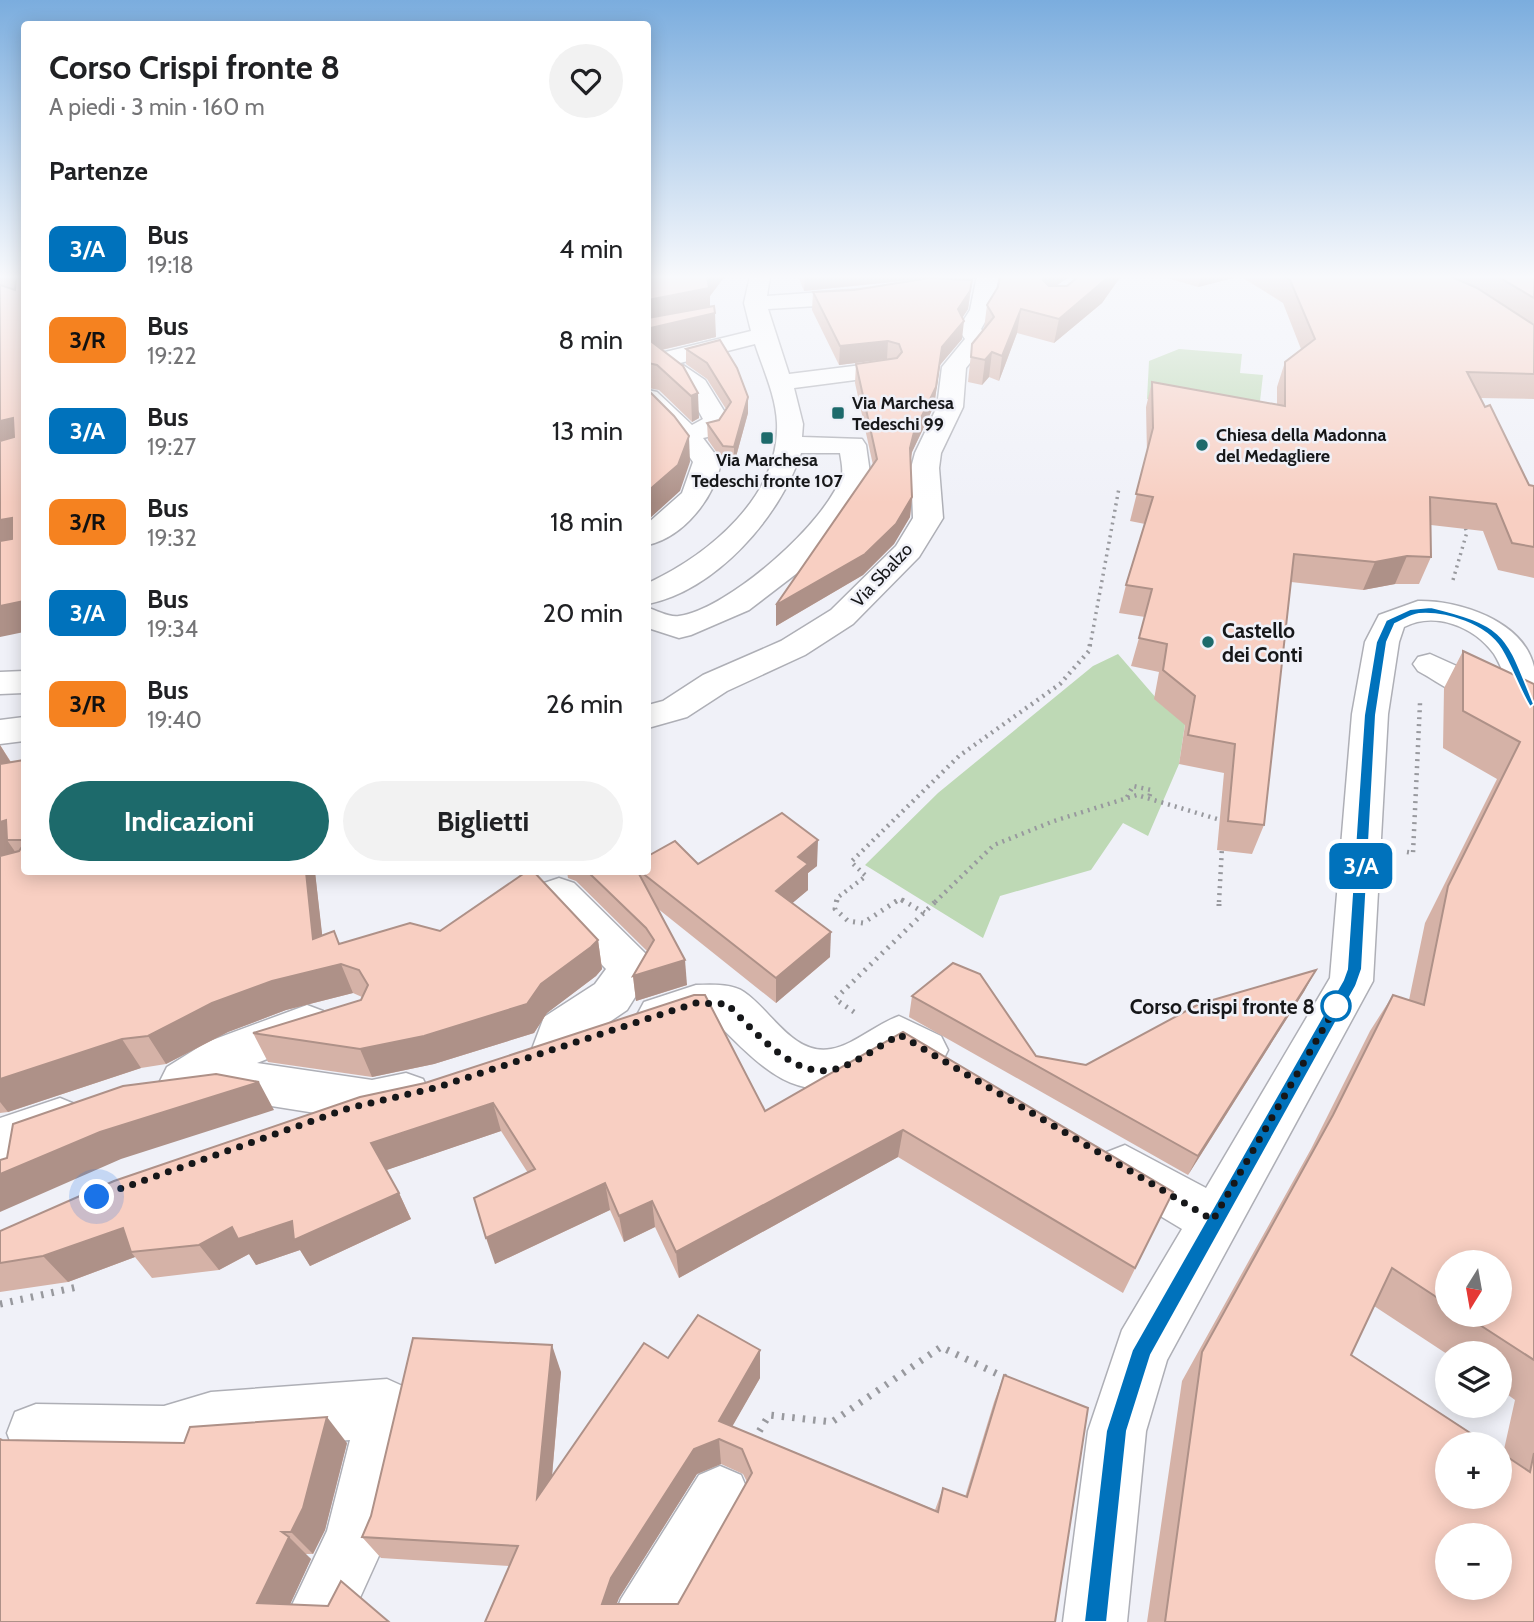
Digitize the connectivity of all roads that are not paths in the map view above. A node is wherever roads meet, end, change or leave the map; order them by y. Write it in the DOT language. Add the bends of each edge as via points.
graph roads {
  1 [pos="679,352"];
  2 [pos="768,352"];
  3 [pos="967,352"];
  4 [pos="886,369"];
  5 [pos="781,382"];
  6 [pos="651,400"];
  7 [pos="687,434"];
  8 [pos="789,445"];
  9 [pos="651,534"];
  10 [pos="651,593"];
  11 [pos="651,619"];
  12 [pos="1430,664"];
  13 [pos="21,682"];
  14 [pos="0,683"];
  15 [pos="1534,705"];
  16 [pos="651,716"];
  17 [pos="1534,717"];
  18 [pos="21,729"];
  19 [pos="0,732"];
  20 [pos="559,894"];
  21 [pos="343,1017"];
  22 [pos="958,1069"];
  23 [pos="449,1084"];
  24 [pos="140,1095"];
  25 [pos="372,1101"];
  26 [pos="275,1133"];
  27 [pos="0,1140"];
  28 [pos="1086,1145"];
  29 [pos="1213,1220"];
  30 [pos="36,1433"];
  31 [pos="720,1496"];
  32 [pos="316,1622"];
  33 [pos="644,1622"];
  34 [pos="1095,1622"];
  1 -- 7 [label="street" via="661,360 696,385 716,419 708,429"];
  2 -- 5 [label="street"];
  3 -- 16 [label="street, Via Sbalzo" via="954,367 950,407 928,453 928,517 908,551 842,617 793,648 715,683 675,709"];
  4 -- 5 [label="street"];
  5 -- 8 [label="street" via="790,422"];
  6 -- 7 [label="street"];
  7 -- 9 [label="street" via="707,462 705,478 680,514"];
  8 -- 10 [label="street" via="769,497 732,543 697,569"];
  8 -- 11 [label="street" via="853,445 856,473 826,524 798,558 738,603 679,628"];
  12 -- 17 [label="street"];
  13 -- 14 [label="street"];
  15 -- 29 [label="street" via="1505,646 1452,603 1399,615 1390,622 1382,642 1370,715 1354,969"];
  18 -- 19 [label="street"];
  20 -- 22 [label="street" via="632,967 611,997 560,1031 535,1056 696,1003 727,1004 767,1043 802,1068 835,1070 900,1035"];
  21 -- 24 [label="street" via="297,1026"];
  23 -- 25 [label="street"];
  24 -- 25 [label="street" via="233,1080"];
  24 -- 27 [label="street"];
  25 -- 26 [label="street"];
  28 -- 29 [label="street"];
  29 -- 34 [label="street" via="1142,1350 1117,1431"];
  30 -- 32 [label="street" via="164,1435 211,1421 387,1408 356,1538"];
  31 -- 33 [label="street"];
}
